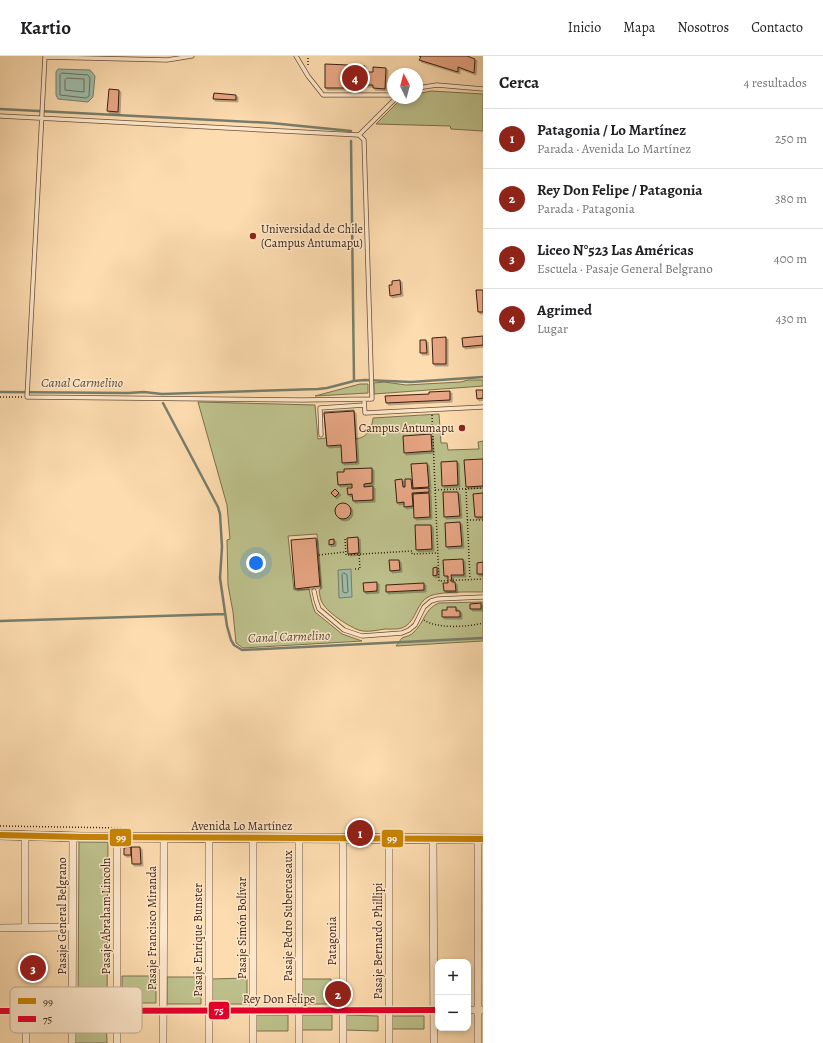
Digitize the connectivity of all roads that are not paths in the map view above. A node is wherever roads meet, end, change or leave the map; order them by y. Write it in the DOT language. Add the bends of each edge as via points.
graph roads {
  1 [pos="192,56"];
  2 [pos="296,56"];
  3 [pos="45,57"];
  4 [pos="423,87"];
  5 [pos="483,89"];
  6 [pos="387,95"];
  7 [pos="390,104"];
  8 [pos="0,116"];
  9 [pos="43,116"];
  10 [pos="359,135"];
  11 [pos="364,400"];
  12 [pos="364,405"];
  13 [pos="483,407"];
  14 [pos="322,436"];
  15 [pos="314,591"];
  16 [pos="483,597"];
  17 [pos="0,835"];
  18 [pos="25,835"];
  19 [pos="73,837"];
  20 [pos="117,837"];
  21 [pos="164,837"];
  22 [pos="208,838"];
  23 [pos="253,838"];
  24 [pos="299,838"];
  25 [pos="343,838"];
  26 [pos="389,838"];
  27 [pos="433,839"];
  28 [pos="481,839"];
  29 [pos="73,927"];
  30 [pos="0,928"];
  31 [pos="26,928"];
  32 [pos="72,987"];
  33 [pos="118,987"];
  34 [pos="436,995"];
  35 [pos="142,1010"];
  36 [pos="162,1010"];
  37 [pos="209,1010"];
  38 [pos="253,1010"];
  39 [pos="298,1010"];
  40 [pos="343,1010"];
  41 [pos="389,1010"];
  42 [pos="435,1010"];
  43 [pos="481,1010"];
  44 [pos="0,1011"];
  45 [pos="10,1011"];
  46 [pos="435,1026"];
  47 [pos="163,1043"];
  48 [pos="209,1043"];
  49 [pos="253,1043"];
  50 [pos="299,1043"];
  51 [pos="343,1043"];
  52 [pos="390,1043"];
  53 [pos="434,1043"];
  54 [pos="478,1043"];
  1 -- 3 [label="lane" via="167,60"];
  2 -- 6 [label="lane" via="323,95"];
  3 -- 9 [label="lane"];
  4 -- 5 [label="lane"];
  7 -- 10 [label="lane"];
  8 -- 9 [label="lane"];
  9 -- 10 [label="lane"];
  9 -- 11 [label="lane" via="27,396"];
  10 -- 11 [label="lane" via="364,140 372,399"];
  11 -- 12 [label="lane"];
  12 -- 13 [label="lane" via="365,413"];
  12 -- 14 [label="lane" via="320,408"];
  15 -- 16 [label="lane" via="319,609 344,630 362,636 402,633 409,630 428,604 438,598"];
  17 -- 18 [label="main road, Avenida Lo Martínez"];
  18 -- 19 [label="main road, Avenida Lo Martínez"];
  18 -- 31 [label="street"];
  19 -- 20 [label="main road, Avenida Lo Martínez"];
  19 -- 29 [label="street, Pasaje General Belgrano"];
  20 -- 21 [label="main road, Avenida Lo Martínez"];
  20 -- 33 [label="street, Pasaje Abraham Lincoln"];
  21 -- 22 [label="main road, Avenida Lo Martínez"];
  21 -- 36 [label="street, Pasaje Francisco Miranda"];
  22 -- 23 [label="main road, Avenida Lo Martínez"];
  22 -- 37 [label="street, Pasaje Enrique Bunster"];
  23 -- 24 [label="main road, Avenida Lo Martínez"];
  23 -- 38 [label="street, Pasaje Simón Bolívar"];
  24 -- 25 [label="main road, Avenida Lo Martínez"];
  24 -- 39 [label="street, Pasaje Pedro Subercaseaux"];
  25 -- 26 [label="main road, Avenida Lo Martínez"];
  25 -- 40 [label="street, Patagonia"];
  26 -- 27 [label="main road, Avenida Lo Martínez"];
  26 -- 41 [label="street, Pasaje Bernardo Phillipi"];
  27 -- 28 [label="main road, Avenida Lo Martínez"];
  27 -- 34 [label="street"];
  28 -- 43 [label="street"];
  29 -- 31 [label="street"];
  29 -- 32 [label="street, Pasaje General Belgrano"];
  30 -- 31 [label="street"];
  35 -- 36 [label="street, Rey Don Felipe"];
  36 -- 37 [label="street, Rey Don Felipe"];
  36 -- 47 [label="street, Pasaje Francisco Miranda"];
  37 -- 38 [label="street, Rey Don Felipe"];
  37 -- 48 [label="street, Pasaje Enrique Bunster"];
  38 -- 39 [label="street, Rey Don Felipe"];
  38 -- 49 [label="street, Pasaje Simón Bolívar"];
  39 -- 40 [label="street, Rey Don Felipe"];
  39 -- 50 [label="street, Pasaje Pedro Subercaseaux"];
  40 -- 41 [label="street, Rey Don Felipe"];
  40 -- 51 [label="street, Patagonia"];
  41 -- 42 [label="street, Rey Don Felipe"];
  41 -- 52 [label="street, Pasaje Bernardo Phillipi"];
  43 -- 54 [label="street"];
  44 -- 45 [label="street, Rey Don Felipe"];
  46 -- 53 [label="street"];
}
